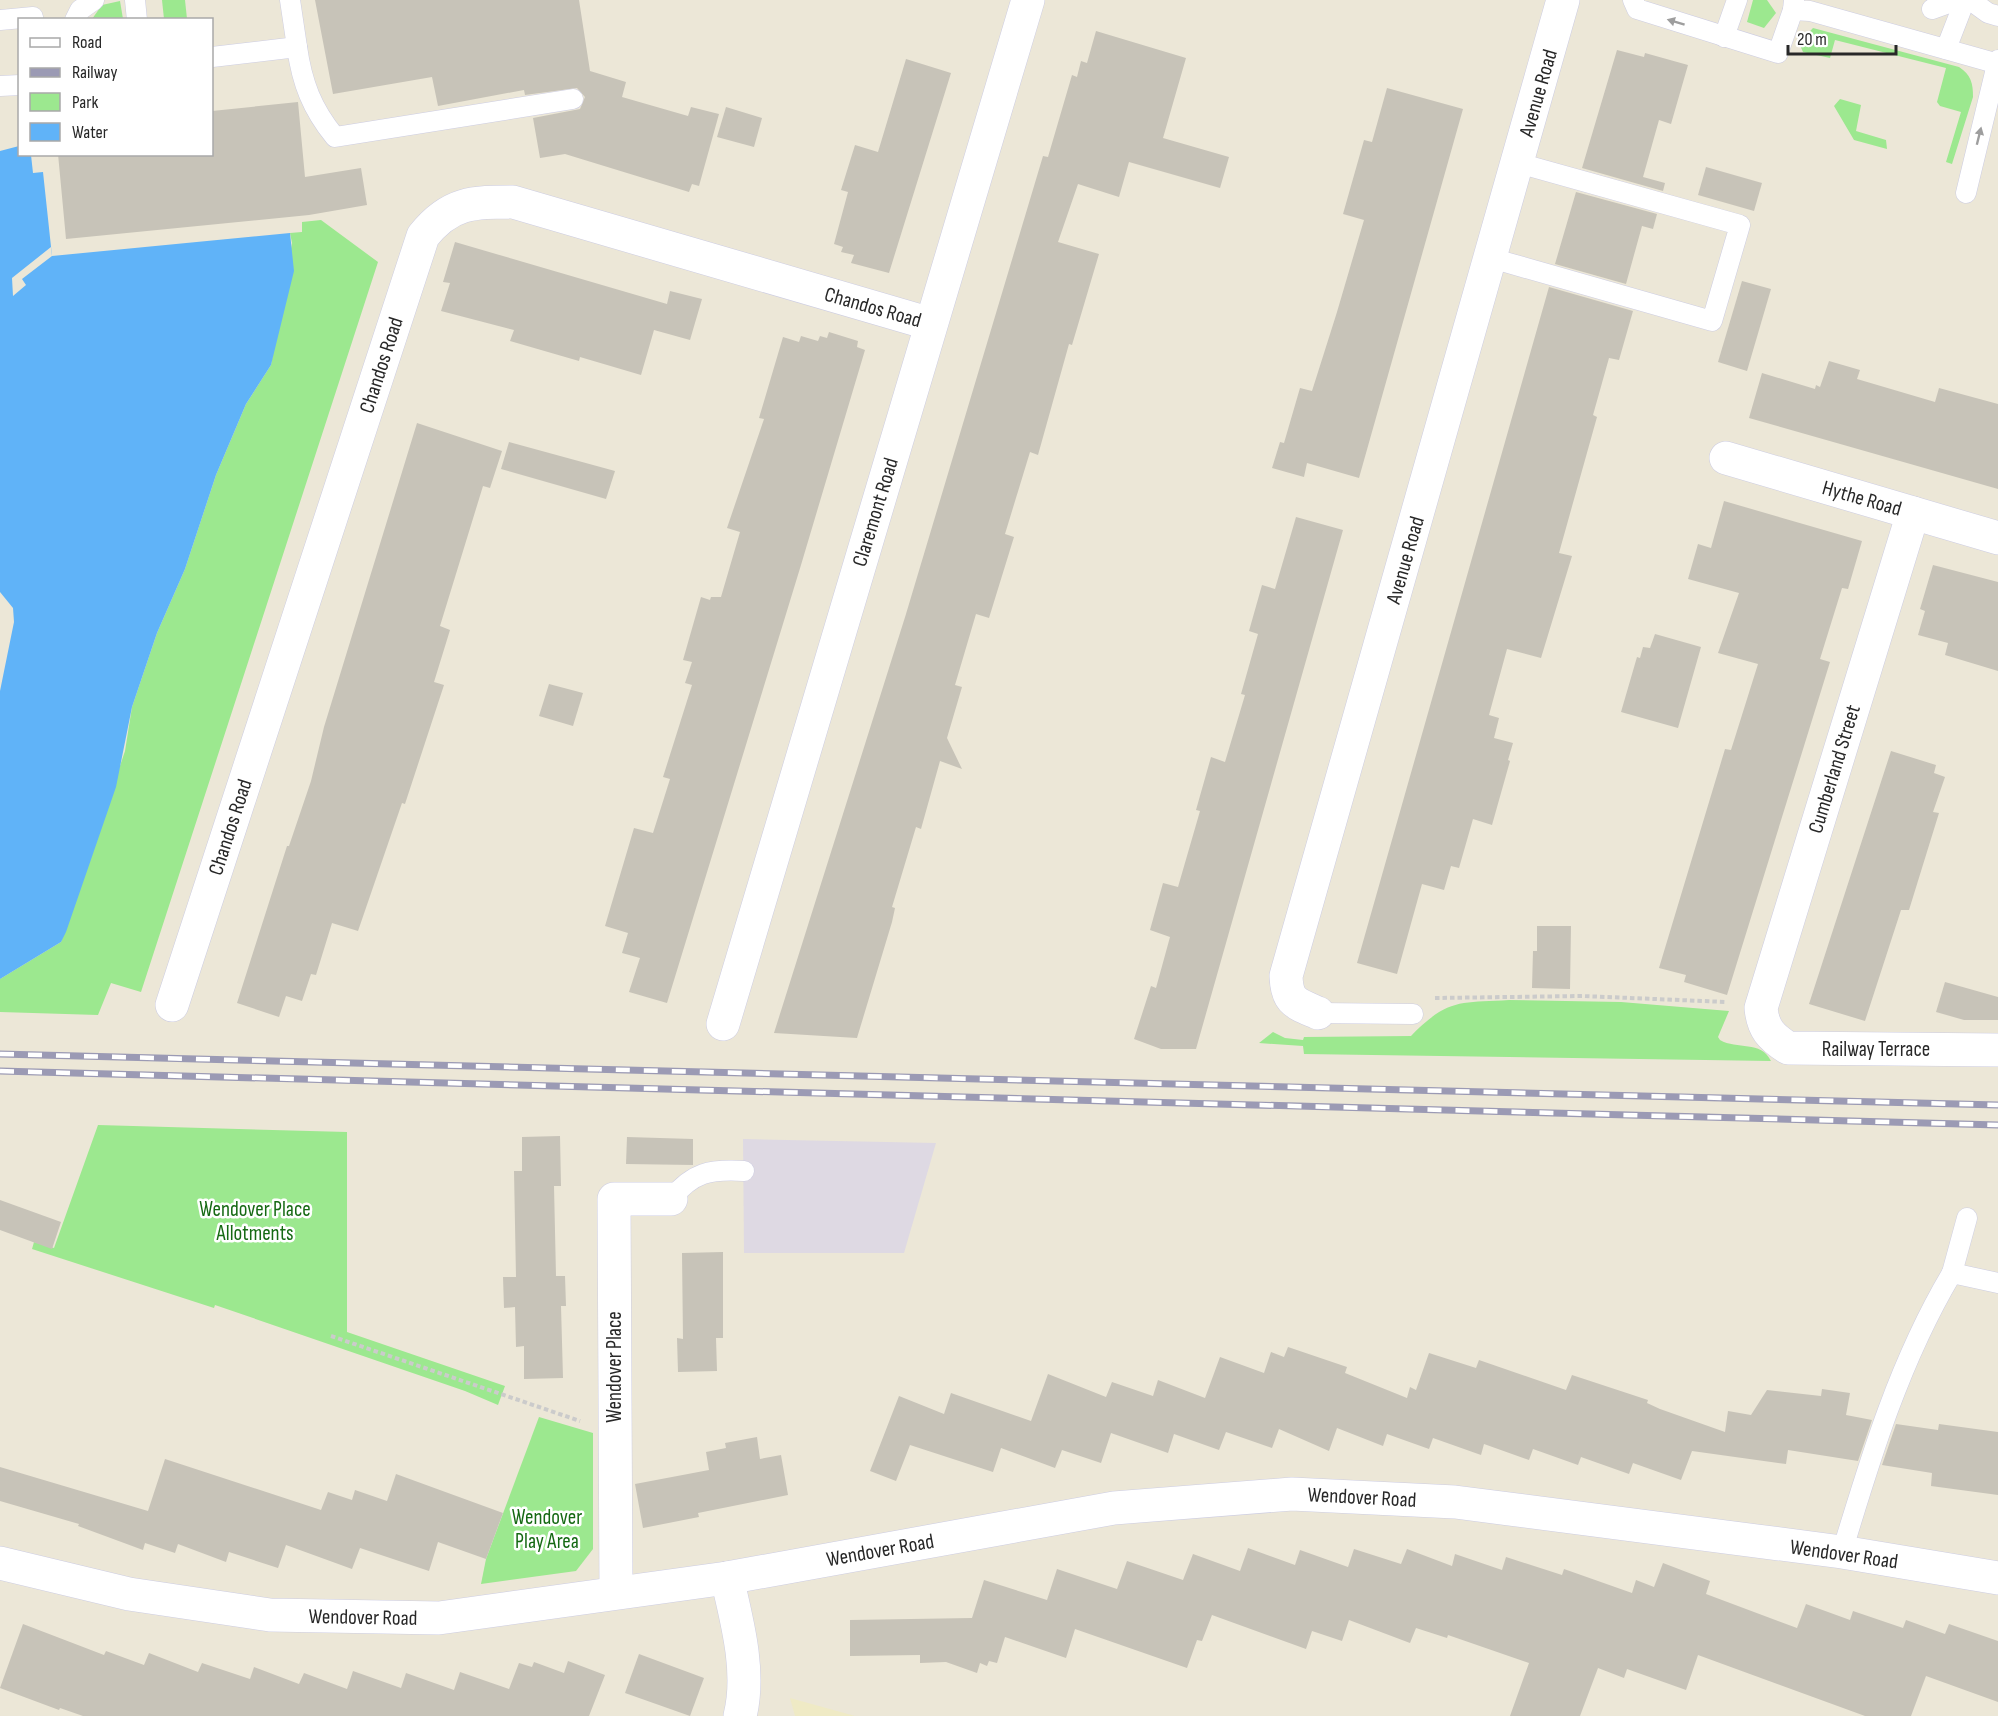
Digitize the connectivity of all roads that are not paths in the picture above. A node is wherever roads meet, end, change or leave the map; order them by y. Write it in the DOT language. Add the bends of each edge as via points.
graph roads {
  1 [pos="94,0"];
  2 [pos="135,0"];
  3 [pos="290,0"];
  4 [pos="1028,0"];
  5 [pos="1563,0"];
  6 [pos="1633,0"];
  7 [pos="1737,0"];
  8 [pos="1957,0"];
  9 [pos="1965,0"];
  10 [pos="1970,0"];
  11 [pos="1794,5"];
  12 [pos="1932,9"];
  13 [pos="1998,16"];
  14 [pos="33,17"];
  15 [pos="18,18"];
  16 [pos="22,18"];
  17 [pos="76,18"];
  18 [pos="137,18"];
  19 [pos="0,20"];
  20 [pos="1724,37"];
  21 [pos="297,47"];
  22 [pos="1946,49"];
  23 [pos="213,57"];
  24 [pos="1998,63"];
  25 [pos="18,85"];
  26 [pos="0,86"];
  27 [pos="573,99"];
  28 [pos="1518,163"];
  29 [pos="1966,193"];
  30 [pos="1491,258"];
  31 [pos="931,324"];
  32 [pos="1726,458"];
  33 [pos="1913,513"];
  34 [pos="1998,538"];
  35 [pos="172,1005"];
  36 [pos="1318,1012"];
  37 [pos="1413,1014"];
  38 [pos="1762,1017"];
  39 [pos="723,1024"];
  40 [pos="1998,1050"];
  41 [pos="744,1171"];
  42 [pos="671,1199"];
  43 [pos="1967,1218"];
  44 [pos="1952,1273"];
  45 [pos="1998,1283"];
  46 [pos="1842,1552"];
  47 [pos="0,1563"];
  48 [pos="727,1578"];
  49 [pos="1998,1578"];
  50 [pos="616,1592"];
  51 [pos="740,1716"];
  1 -- 17 [label="lane"];
  2 -- 18 [label="lane"];
  3 -- 21 [label="lane"];
  4 -- 31 [label="street, Claremont Road"];
  5 -- 28 [label="street, Avenue Road"];
  20 -- 6 [label="lane, one-way" via="1637,9"];
  7 -- 20 [label="lane"];
  8 -- 12 [label="lane"];
  9 -- 22 [label="lane"];
  10 -- 13 [label="lane"];
  11 -- 20 [label="lane" via="1778,53"];
  11 -- 22 [label="lane"];
  14 -- 16 [label="lane"];
  15 -- 19 [label="lane"];
  21 -- 23 [label="lane"];
  21 -- 27 [label="lane" via="302,80 321,121 335,138"];
  22 -- 24 [label="lane"];
  29 -- 24 [label="lane, one-way"];
  25 -- 26 [label="lane"];
  28 -- 30 [label="street, Avenue Road"];
  28 -- 30 [label="lane" via="1740,225 1716,310 1712,321"];
  30 -- 36 [label="street, Avenue Road" via="1286,976 1287,993 1296,1004"];
  31 -- 35 [label="street, Chandos Road" via="513,202 475,202 436,220 423,236"];
  31 -- 39 [label="street, Claremont Road"];
  32 -- 33 [label="street, Hythe Road"];
  33 -- 34 [label="street, Hythe Road"];
  33 -- 38 [label="street, Cumberland Street"];
  36 -- 37 [label="lane, Avenue Road"];
  38 -- 40 [label="street, Railway Terrace" via="1774,1040 1788,1048"];
  41 -- 42 [label="lane" via="720,1170 686,1181"];
  42 -- 50 [label="street, Wendover Place" via="614,1199"];
  43 -- 44 [label="lane"];
  44 -- 45 [label="lane"];
  44 -- 46 [label="lane" via="1931,1308 1882,1421"];
  46 -- 48 [label="street, Wendover Road" via="1455,1502 1292,1494 1114,1508"];
  46 -- 49 [label="street, Wendover Road"];
  47 -- 50 [label="street, Wendover Road" via="129,1594 270,1615 439,1618"];
  48 -- 50 [label="street, Wendover Road"];
  48 -- 51 [label="street" via="738,1626 744,1681"];
}
